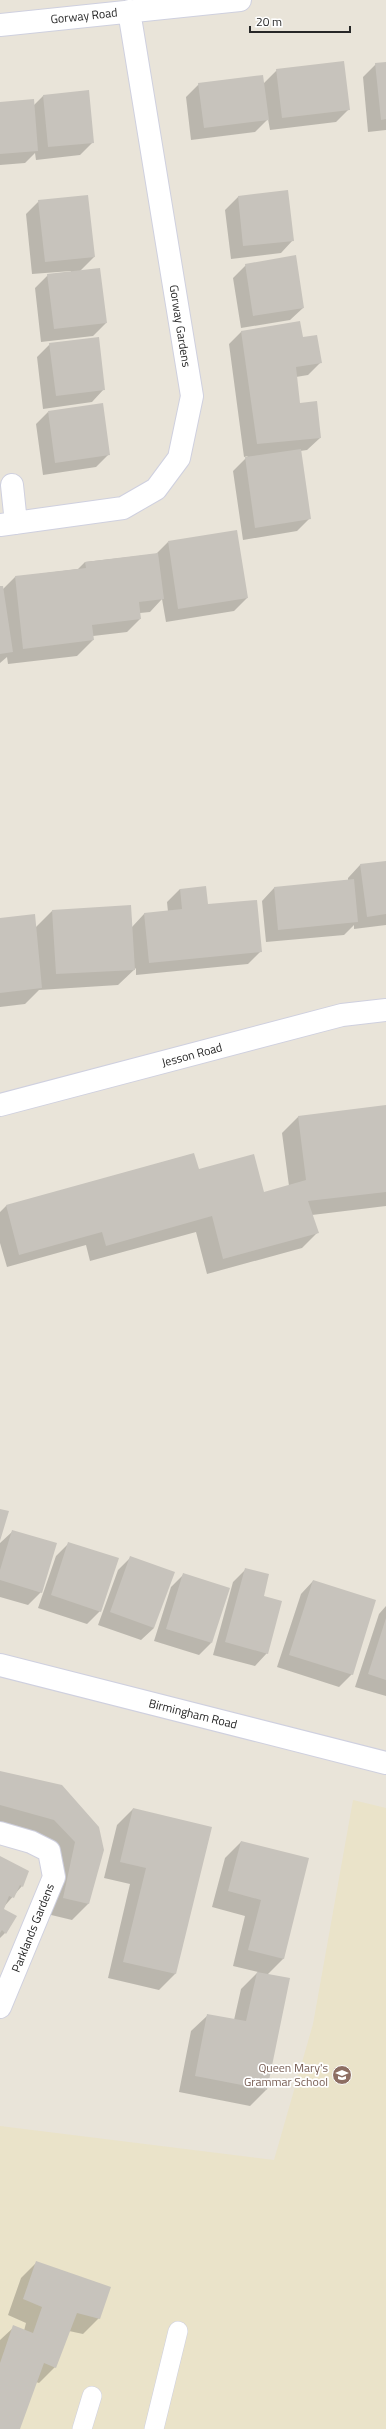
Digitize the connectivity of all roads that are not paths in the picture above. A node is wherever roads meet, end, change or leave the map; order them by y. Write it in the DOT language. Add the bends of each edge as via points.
graph roads {
  1 [pos="240,0"];
  2 [pos="130,11"];
  3 [pos="0,25"];
  4 [pos="12,485"];
  5 [pos="8,524"];
  6 [pos="386,1010"];
  7 [pos="0,1105"];
  8 [pos="0,1665"];
  9 [pos="386,1763"];
  10 [pos="0,1833"];
  11 [pos="0,2007"];
  12 [pos="178,2332"];
  13 [pos="92,2396"];
  14 [pos="82,2429"];
  15 [pos="154,2429"];
  1 -- 2 [label="street, Gorway Road"];
  2 -- 3 [label="street, Gorway Road"];
  2 -- 5 [label="street, Gorway Gardens" via="192,396 179,458 156,490 123,508"];
  4 -- 5 [label="street, Gorway Gardens"];
  6 -- 7 [label="street, Jesson Road" via="342,1015"];
  8 -- 9 [label="street, Birmingham Road"];
  10 -- 11 [label="street, Parklands Gardens" via="49,1851 54,1877"];
  12 -- 15 [label="lane"];
  13 -- 14 [label="lane"];
}
